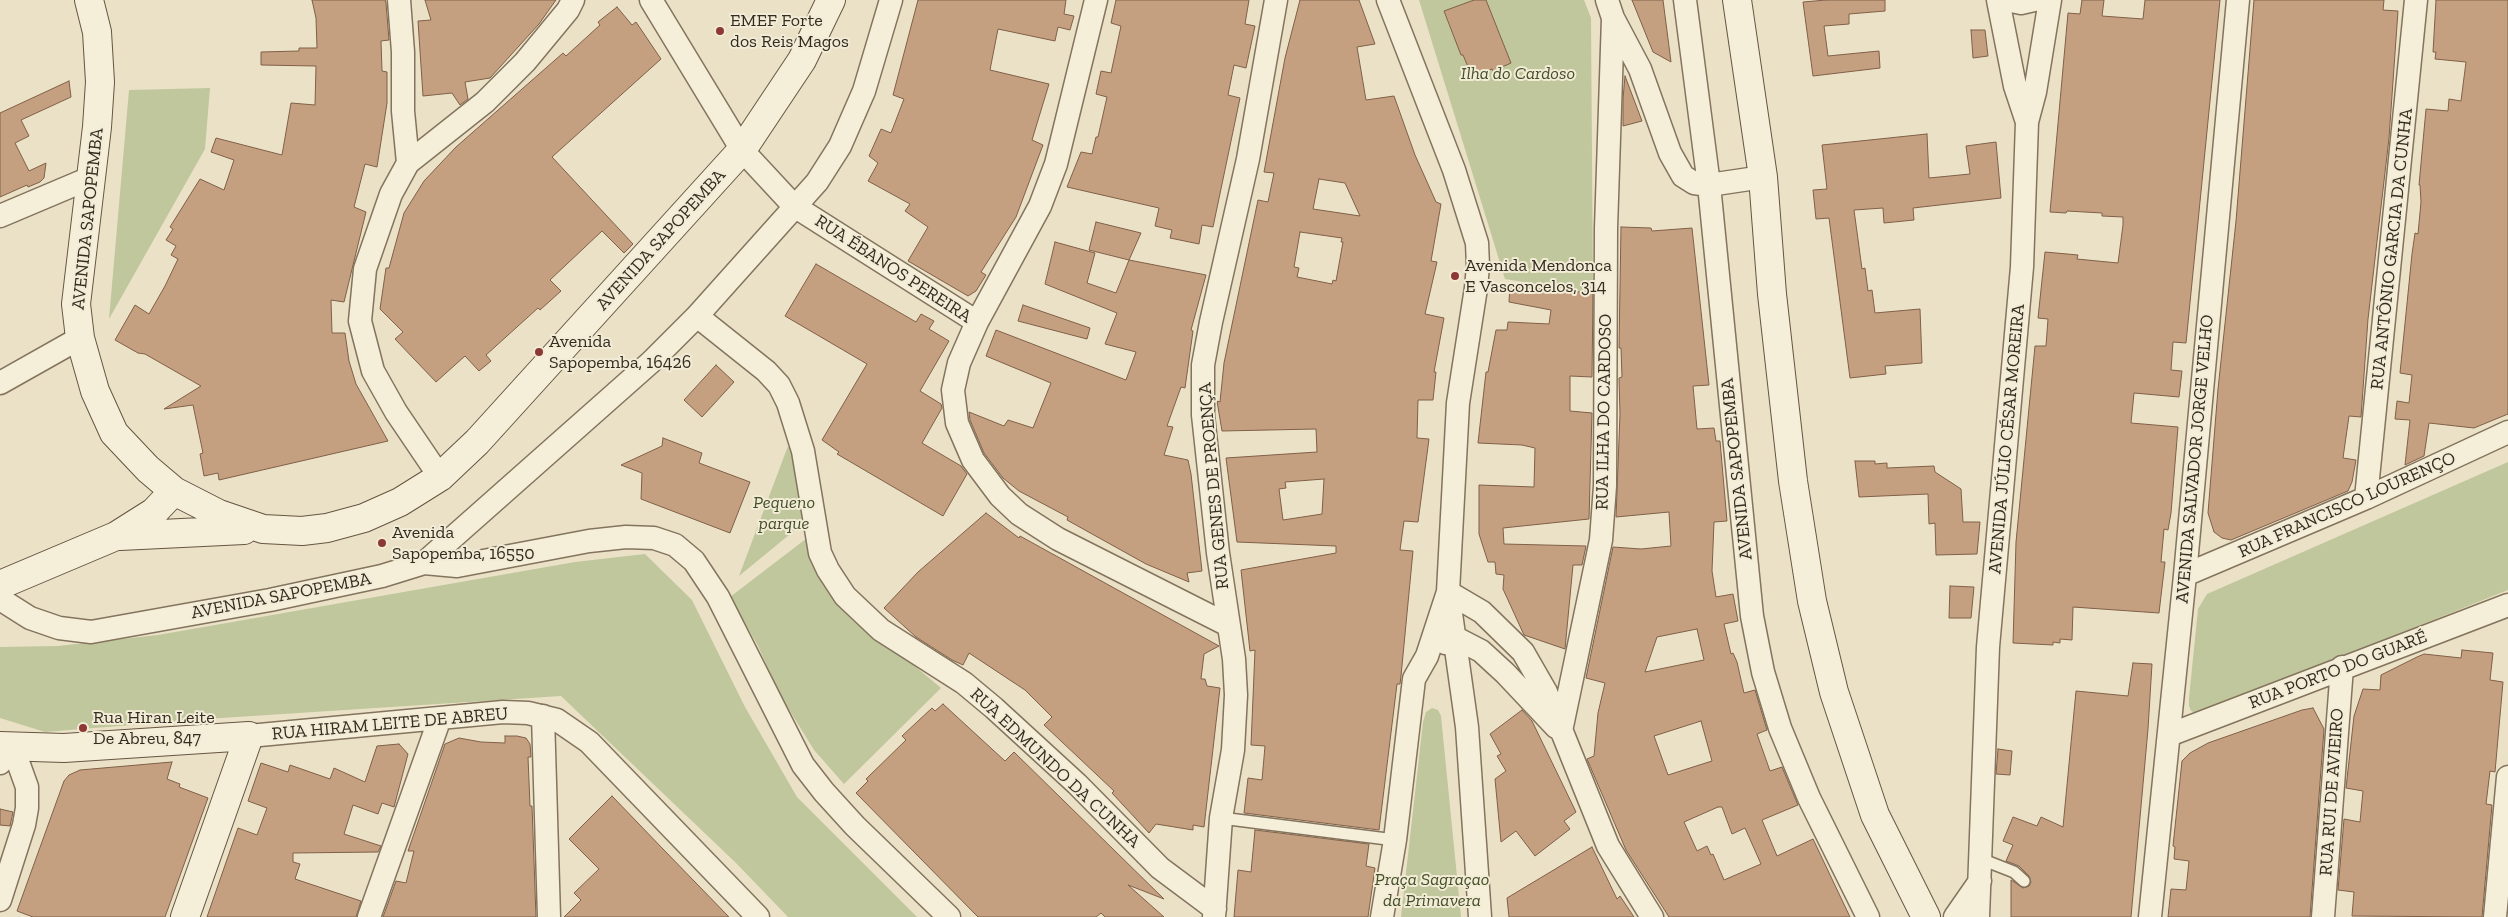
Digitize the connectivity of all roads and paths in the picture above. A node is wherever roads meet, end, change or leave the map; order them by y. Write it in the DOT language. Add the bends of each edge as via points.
graph roads {
  1 [pos="89,0"];
  2 [pos="399,0"];
  3 [pos="574,0"];
  4 [pos="651,0"];
  5 [pos="832,0"];
  6 [pos="891,0"];
  7 [pos="1096,0"];
  8 [pos="1276,0"];
  9 [pos="1388,0"];
  10 [pos="1685,0"];
  11 [pos="1737,0"];
  12 [pos="1998,0"];
  13 [pos="2007,0"];
  14 [pos="2034,0"];
  15 [pos="2050,0"];
  16 [pos="2238,0"];
  17 [pos="2416,0"];
  18 [pos="1610,9"];
  19 [pos="2027,122"];
  20 [pos="742,150"];
  21 [pos="408,163"];
  22 [pos="90,178"];
  23 [pos="1763,178"];
  24 [pos="1709,185"];
  25 [pos="794,206"];
  26 [pos="0,216"];
  27 [pos="697,316"];
  28 [pos="977,322"];
  29 [pos="80,338"];
  30 [pos="0,383"];
  31 [pos="2508,432"];
  32 [pos="440,477"];
  33 [pos="174,491"];
  34 [pos="2366,498"];
  35 [pos="263,529"];
  36 [pos="116,536"];
  37 [pos="424,563"];
  38 [pos="2185,575"];
  39 [pos="0,585"];
  40 [pos="1448,592"];
  41 [pos="0,599"];
  42 [pos="2508,604"];
  43 [pos="1228,626"];
  44 [pos="1454,637"];
  45 [pos="1427,656"];
  46 [pos="2342,667"];
  47 [pos="543,716"];
  48 [pos="440,718"];
  49 [pos="1560,731"];
  50 [pos="2169,735"];
  51 [pos="249,736"];
  52 [pos="4,752"];
  53 [pos="2508,777"];
  54 [pos="1221,818"];
  55 [pos="1395,840"];
  56 [pos="1981,870"];
  57 [pos="2024,880"];
  58 [pos="0,900"];
  59 [pos="1214,913"];
  60 [pos="186,917"];
  61 [pos="369,917"];
  62 [pos="549,917"];
  63 [pos="758,917"];
  64 [pos="949,917"];
  65 [pos="1382,917"];
  66 [pos="1480,917"];
  67 [pos="1652,917"];
  68 [pos="1868,917"];
  69 [pos="1926,917"];
  70 [pos="1955,917"];
  71 [pos="1978,917"];
  72 [pos="2150,917"];
  73 [pos="2323,917"];
  74 [pos="2495,917"];
  1 -- 22 [label="main road, AVENIDA SAPOPEMBA" via="97,32 100,82"];
  2 -- 21 [label="street"];
  3 -- 21 [label="street" via="524,62 485,102"];
  4 -- 20 [label="street, RUA ÉBANOS PEREIRA"];
  5 -- 20 [label="main road, AVENIDA SAPOPEMBA" via="802,60"];
  6 -- 25 [label="street, AVENIDA SAPOPEMBA" via="864,91 840,146 817,182"];
  7 -- 28 [label="street" via="1056,164 1040,206"];
  8 -- 43 [label="street, RUA GENES DE PROENÇA" via="1248,159 1203,365 1203,415"];
  9 -- 40 [label="street" via="1454,170 1477,243 1476,288 1458,403"];
  10 -- 24 [label="street, AVENIDA SAPOPEMBA"];
  11 -- 23 [label="main road"];
  12 -- 19 [label="street" via="2015,86"];
  13 -- 14 [label="street" via="2020,3"];
  15 -- 19 [label="street, AVENIDA JÚLIO CÉSAR MOREIRA" via="2036,92"];
  16 -- 38 [label="street, AVENIDA SALVADOR JORGE VELHO"];
  17 -- 34 [label="street, RUA ANTÔNIO GARCIA DA CUNHA"];
  18 -- 24 [label="street" via="1640,69 1670,153 1683,176 1694,183"];
  18 -- 49 [label="street, RUA ILHA DO CARDOSO" via="1605,495 1601,540"];
  19 -- 56 [label="street, AVENIDA JÚLIO CÉSAR MOREIRA" via="2022,266 1988,647"];
  20 -- 25 [label="street, RUA ÉBANOS PEREIRA"];
  20 -- 32 [label="main road, AVENIDA SAPOPEMBA" via="477,442"];
  21 -- 32 [label="street" via="391,194 365,269 360,321 373,371"];
  22 -- 26 [label="street"];
  22 -- 29 [label="main road, AVENIDA SAPOPEMBA" via="76,304"];
  23 -- 24 [label="street"];
  23 -- 69 [label="main road" via="1791,462 1812,601 1834,692 1875,815"];
  24 -- 68 [label="street, AVENIDA SAPOPEMBA" via="1752,616 1763,672 1780,728 1809,798"];
  25 -- 27 [label="street, AVENIDA SAPOPEMBA"];
  25 -- 28 [label="street, RUA ÉBANOS PEREIRA"];
  27 -- 37 [label="street, AVENIDA SAPOPEMBA" via="613,396"];
  27 -- 59 [label="street, RUA EDMUNDO DA CUNHA" via="766,371 788,402 802,451 820,553 845,596 882,630 964,683 994,708 1078,784 1160,868"];
  28 -- 43 [label="street, RUA ÉBANOS PEREIRA" via="959,363 953,390 957,423 974,460 1000,496 1019,514 1058,539"];
  29 -- 30 [label="street"];
  29 -- 33 [label="main road, AVENIDA SAPOPEMBA" via="95,391 114,433"];
  31 -- 34 [label="street, RUA FRANCISCO LOURENÇO"];
  32 -- 35 [label="main road, AVENIDA SAPOPEMBA" via="400,502 364,518 302,531"];
  33 -- 35 [label="main road, AVENIDA SAPOPEMBA" via="219,514"];
  33 -- 36 [label="main road" via="154,512"];
  34 -- 38 [label="street, RUA FRANCISCO LOURENÇO"];
  35 -- 36 [label="main road"];
  36 -- 39 [label="main road"];
  37 -- 41 [label="street, AVENIDA SAPOPEMBA" via="382,576 270,600 90,632 58,628 30,618"];
  37 -- 64 [label="street" via="457,566 626,537 654,538 675,545 694,561 718,597 803,765 855,826"];
  38 -- 50 [label="street, AVENIDA SALVADOR JORGE VELHO"];
  40 -- 44 [label="street"];
  40 -- 45 [label="street"];
  40 -- 49 [label="street" via="1482,612 1523,652 1546,692"];
  42 -- 46 [label="street, RUA PORTO DO GUARÉ"];
  43 -- 54 [label="street, RUA GENES DE PROENÇA" via="1236,695 1233,750"];
  44 -- 45 [label="street"];
  44 -- 49 [label="street" via="1481,651"];
  44 -- 66 [label="street" via="1467,727"];
  45 -- 55 [label="street" via="1414,679"];
  46 -- 50 [label="street, RUA PORTO DO GUARÉ"];
  46 -- 73 [label="street, RUA RUI DE AVIEIRO"];
  47 -- 48 [label="street, RUA HIRAM LEITE DE ABREU" via="504,712"];
  47 -- 62 [label="street"];
  47 -- 63 [label="street, RUA HIRAM LEITE DE ABREU" via="571,728 589,742"];
  48 -- 51 [label="street, RUA HIRAM LEITE DE ABREU"];
  48 -- 61 [label="street"];
  49 -- 67 [label="street" via="1608,846"];
  50 -- 72 [label="street, AVENIDA SALVADOR JORGE VELHO"];
  51 -- 52 [label="main road, RUA HIRAM LEITE DE ABREU"];
  51 -- 60 [label="main road"];
  52 -- 58 [label="street" via="27,787 27,808"];
  53 -- 74 [label="street"];
  54 -- 55 [label="lane"];
  54 -- 59 [label="street, RUA GENES DE PROENÇA"];
  55 -- 65 [label="street"];
  56 -- 57 [label="lane" via="2014,872"];
  56 -- 70 [label="street"];
  56 -- 71 [label="street, AVENIDA JÚLIO CÉSAR MOREIRA"];
}
